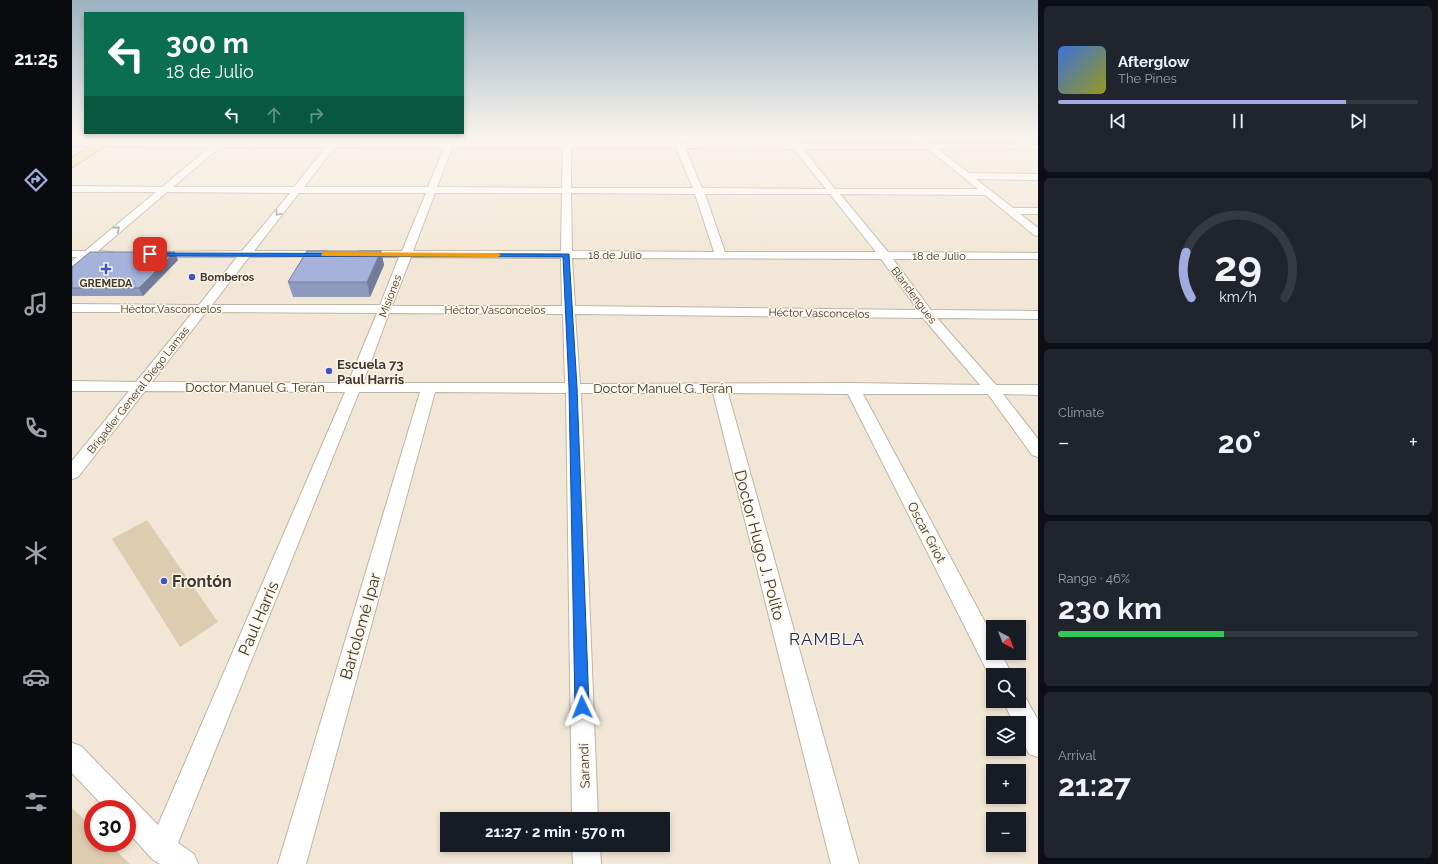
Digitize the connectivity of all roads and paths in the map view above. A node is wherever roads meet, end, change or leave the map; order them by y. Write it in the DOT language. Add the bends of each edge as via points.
graph roads {
  1 [pos="177,178"];
  2 [pos="305,178"];
  3 [pos="436,178"];
  4 [pos="568,178"];
  5 [pos="693,178"];
  6 [pos="821,178"];
  7 [pos="969,178"];
  8 [pos="72,189"];
  9 [pos="164,189"];
  10 [pos="297,189"];
  11 [pos="431,190"];
  12 [pos="568,190"];
  13 [pos="699,191"];
  14 [pos="831,191"];
  15 [pos="986,192"];
  16 [pos="1011,211"];
  17 [pos="1038,211"];
  18 [pos="1038,233"];
  19 [pos="72,254"];
  20 [pos="87,254"];
  21 [pos="119,254"];
  22 [pos="142,254"];
  23 [pos="245,254"];
  24 [pos="337,254"];
  25 [pos="352,254"];
  26 [pos="406,254"];
  27 [pos="566,255"];
  28 [pos="722,255"];
  29 [pos="884,256"];
  30 [pos="1038,256"];
  31 [pos="72,267"];
  32 [pos="72,308"];
  33 [pos="202,309"];
  34 [pos="384,310"];
  35 [pos="568,310"];
  36 [pos="928,315"];
  37 [pos="1038,315"];
  38 [pos="72,386"];
  39 [pos="140,387"];
  40 [pos="354,387"];
  41 [pos="429,387"];
  42 [pos="573,388"];
  43 [pos="719,388"];
  44 [pos="852,388"];
  45 [pos="992,390"];
  46 [pos="1038,390"];
  47 [pos="1038,450"];
  48 [pos="72,473"];
  49 [pos="998,668"];
  50 [pos="1019,708"];
  51 [pos="1038,745"];
  52 [pos="72,755"];
  53 [pos="115,800"];
  54 [pos="585,812"];
  55 [pos="136,822"];
  56 [pos="162,849"];
  57 [pos="586,852"];
  58 [pos="184,864"];
  59 [pos="292,864"];
  60 [pos="587,864"];
  61 [pos="845,864"];
  1 -- 9 [label="street"];
  2 -- 10 [label="street, Brigadier General Diego Lamas"];
  3 -- 11 [label="street, Misiones"];
  4 -- 12 [label="street, Sarandí"];
  5 -- 13 [label="street"];
  6 -- 14 [label="street, Blandengues"];
  7 -- 15 [label="street"];
  8 -- 9 [label="street"];
  9 -- 10 [label="street"];
  20 -- 9 [label="street, one-way"];
  10 -- 11 [label="street"];
  10 -- 23 [label="street, Brigadier General Diego Lamas, one-way"];
  11 -- 12 [label="street"];
  11 -- 26 [label="street, Misiones"];
  12 -- 13 [label="street"];
  12 -- 27 [label="street, Sarandí"];
  13 -- 14 [label="street"];
  13 -- 28 [label="street"];
  14 -- 15 [label="street"];
  14 -- 29 [label="street, Blandengues"];
  15 -- 16 [label="street"];
  16 -- 17 [label="street"];
  16 -- 18 [label="street"];
  19 -- 20 [label="street"];
  20 -- 21 [label="street"];
  20 -- 31 [label="street"];
  22 -- 23 [label="street"];
  23 -- 24 [label="street"];
  23 -- 33 [label="street, Brigadier General Diego Lamas"];
  25 -- 26 [label="street, 18 de Julio"];
  26 -- 27 [label="street, 18 de Julio"];
  26 -- 34 [label="street, Misiones"];
  27 -- 28 [label="street, 18 de Julio"];
  27 -- 35 [label="street, Sarandí"];
  28 -- 29 [label="street, 18 de Julio"];
  29 -- 30 [label="street, 18 de Julio"];
  29 -- 36 [label="street, Blandengues"];
  32 -- 33 [label="street, Héctor Vasconcelos"];
  33 -- 34 [label="street, Héctor Vasconcelos"];
  33 -- 39 [label="street, Brigadier General Diego Lamas"];
  34 -- 35 [label="street, Héctor Vasconcelos"];
  34 -- 40 [label="street, Misiones"];
  35 -- 36 [label="street, Héctor Vasconcelos"];
  35 -- 42 [label="street, Sarandí"];
  36 -- 37 [label="street, Héctor Vasconcelos"];
  36 -- 45 [label="street, Blandengues"];
  38 -- 39 [label="street, Doctor Manuel G. Terán"];
  39 -- 40 [label="street, Doctor Manuel G. Terán"];
  39 -- 48 [label="street, Brigadier General Diego Lamas"];
  40 -- 41 [label="street, Doctor Manuel G. Terán"];
  40 -- 56 [label="street, Paul Harris"];
  41 -- 42 [label="street, Doctor Manuel G. Terán"];
  41 -- 59 [label="street, Bartolomé Ipar"];
  42 -- 43 [label="street, Doctor Manuel G. Terán"];
  42 -- 54 [label="street, Sarandí"];
  43 -- 44 [label="street, Doctor Manuel G. Terán"];
  43 -- 61 [label="street, Doctor Hugo J. Polito"];
  44 -- 45 [label="street, Doctor Manuel G. Terán"];
  44 -- 49 [label="street, Oscar Griot"];
  45 -- 46 [label="street, Doctor Manuel G. Terán"];
  45 -- 47 [label="street, Blandengues"];
  50 -- 51 [label="street"];
  52 -- 53 [label="street"];
  55 -- 56 [label="street"];
  56 -- 58 [label="street"];
  57 -- 60 [label="street"];
}
